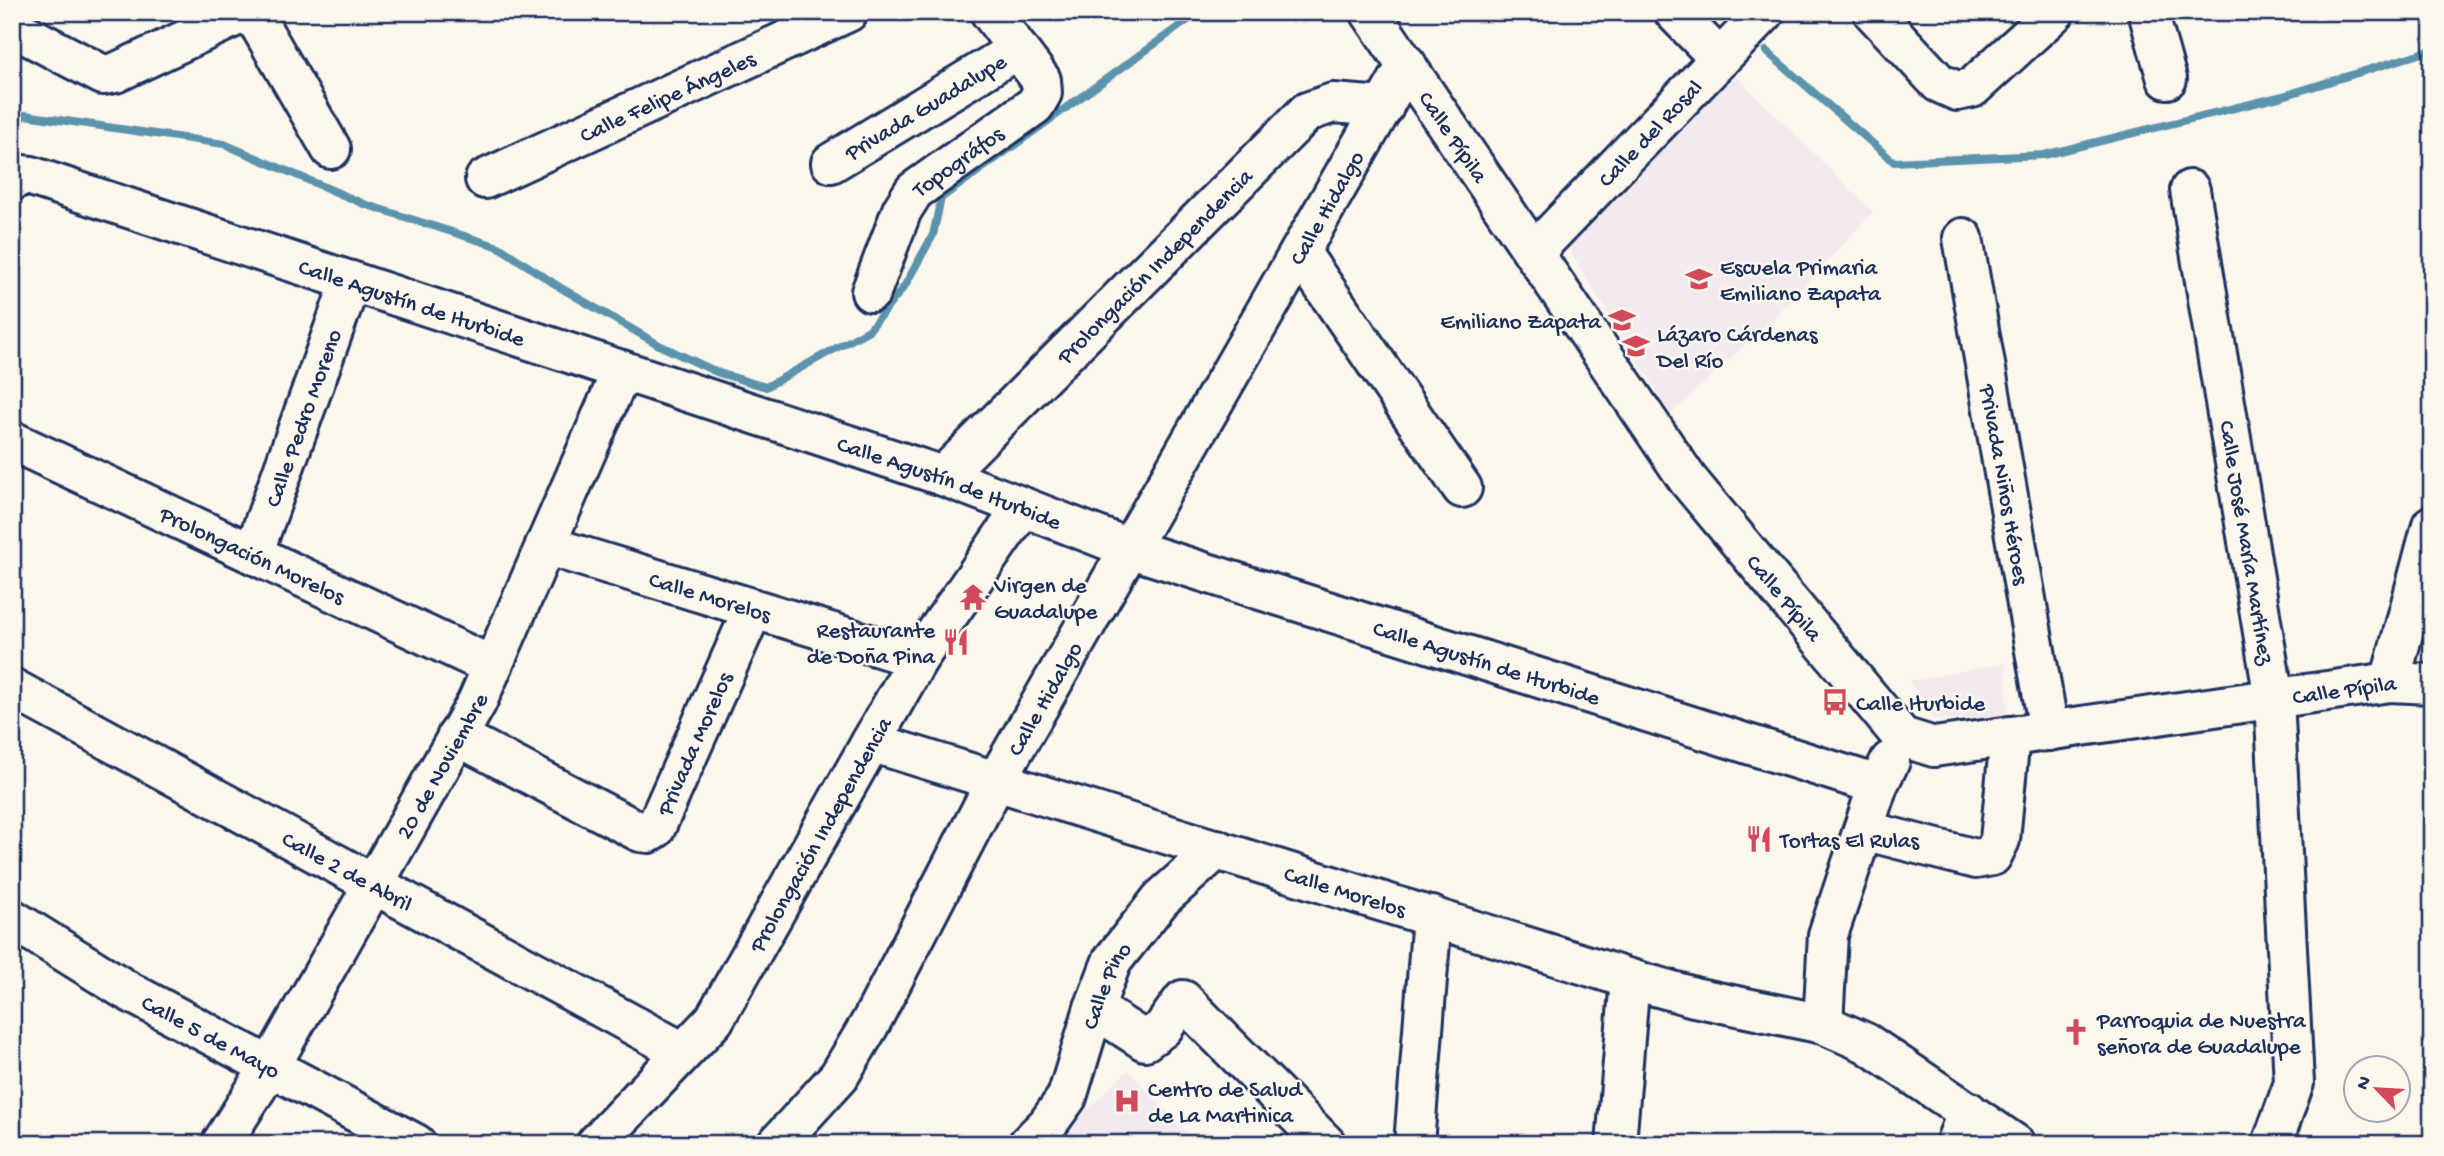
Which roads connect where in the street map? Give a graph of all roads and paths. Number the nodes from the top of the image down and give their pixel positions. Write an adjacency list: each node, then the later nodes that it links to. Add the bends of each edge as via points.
1 (245, 12): 11 (street, via 103,75)
2 (252, 12): 17 (street)
3 (848, 12): 20 (street, Calle Felipe Ángeles)
4 (990, 12): 12 (street)
5 (1370, 12): 14 (street, Calle Pípila)
6 (1674, 12): 13 (street)
7 (1765, 12): 13 (street, Calle del Rosal)
8 (1873, 12): 9 (street, via 1940,83 1957,92 1972,88)
9 (2055, 12)
10 (2148, 12): 15 (street)
11 (18, 39)
12 (1017, 49): 18 (street, Privada Guadalupe); 26 (street, Topográfos, via 1041,80 1042,93 1035,105 914,191 902,210)
13 (1720, 59): 24 (street, Calle del Rosal)
14 (1407, 65): 16 (street, Calle Hidalgo); 24 (street, Calle Pípila)
15 (2167, 79)
16 (1384, 107): 23 (street, Calle Hidalgo); 29 (street, Prolongación Independencia, via 1334,103 1307,112)
17 (331, 149)
18 (831, 163)
19 (17, 178): 25 (street, Calle Agustín de Iturbide, via 31,176)
20 (485, 179)
21 (2190, 190): 42 (street, Calle José María Martínez)
22 (1963, 238): 43 (street, Privada Niños Héroes)
23 (1300, 252): 30 (street); 34 (street, Calle Hidalgo)
24 (1534, 252): 46 (street, Calle Pípila, via 1688,480)
25 (351, 281): 27 (street, Calle Agustín de Iturbide); 35 (street, Calle Pedro Moreno)
26 (871, 292)
27 (622, 370): 29 (street, Calle Agustín de Iturbide); 33 (street, 20 de Noviembre)
28 (12, 441): 35 (street, Prolongación Morelos)
29 (943, 476): 31 (street, Calle Agustín de Iturbide)
30 (1462, 488)
31 (1023, 507): 34 (street, Calle Agustín de Iturbide); 37 (street, Prolongación Independencia)
32 (2432, 525): 39 (street)
33 (545, 545): 36 (street, Calle Morelos); 38 (street, 20 de Noviembre)
34 (1131, 549): 48 (street, Calle Hidalgo); 49 (street, Calle Agustín de Iturbide)
35 (253, 554): 38 (street, Prolongación Morelos)
36 (753, 609): 37 (street, Calle Morelos); 44 (street, Privada Morelos, via 655,829 649,833)
37 (918, 659): 47 (street, Prolongación Independencia)
38 (492, 666): 44 (street, 20 de Noviembre)
39 (2390, 682): 40 (street, Calle Pípila); 42 (street, Calle Pípila)
40 (2432, 684)
41 (12, 688): 52 (street, Calle 2 de Abril)
42 (2274, 699): 43 (street, Calle Pípila); 70 (street, Calle José María Martínez, via 2294,1083)
43 (2049, 731): 45 (street, Calle Pípila)
44 (457, 736): 52 (street, 20 de Noviembre)
45 (2010, 736): 46 (street, Calle Pípila, via 1934,747); 50 (street, via 2000,840 1992,856 1976,859)
46 (1902, 737): 49 (street)
47 (871, 742): 48 (street, Calle Morelos); 58 (street, Prolongación Independencia, via 714,1020)
48 (996, 781): 51 (street, Calle Morelos); 65 (street, Calle Hidalgo, via 839,1076)
49 (1878, 785): 50 (street)
50 (1863, 830): 57 (street, via 1828,935)
51 (1217, 849): 53 (street, Calle Morelos); 56 (street, Calle Pino, via 1161,899 1112,961)
52 (374, 883): 58 (street, Calle 2 de Abril); 59 (street, 20 de Noviembre)
53 (1432, 916): 55 (street, Calle Morelos); 67 (street)
54 (12, 919): 59 (street, Calle 5 de Mayo, via 126,990)
55 (1630, 979): 57 (street, Calle Morelos); 68 (street)
56 (1094, 1008): 61 (street, Calle Pino, via 1067,1097); 66 (street, via 1145,1041 1163,1028 1183,1000)
57 (1823, 1024): 60 (street, Calle Morelos, via 1866,1043)
58 (683, 1052): 64 (street, Prolongación Independencia)
59 (270, 1067): 62 (street, 20 de Noviembre); 63 (street, Calle 5 de Mayo)
60 (1962, 1128): 69 (street, Calle Morelos)
61 (1046, 1138)
62 (221, 1144)
63 (416, 1144)
64 (596, 1144)
65 (777, 1144)
66 (1325, 1144)
67 (1414, 1144)
68 (1616, 1144)
69 (2015, 1144)
70 (2272, 1144)

